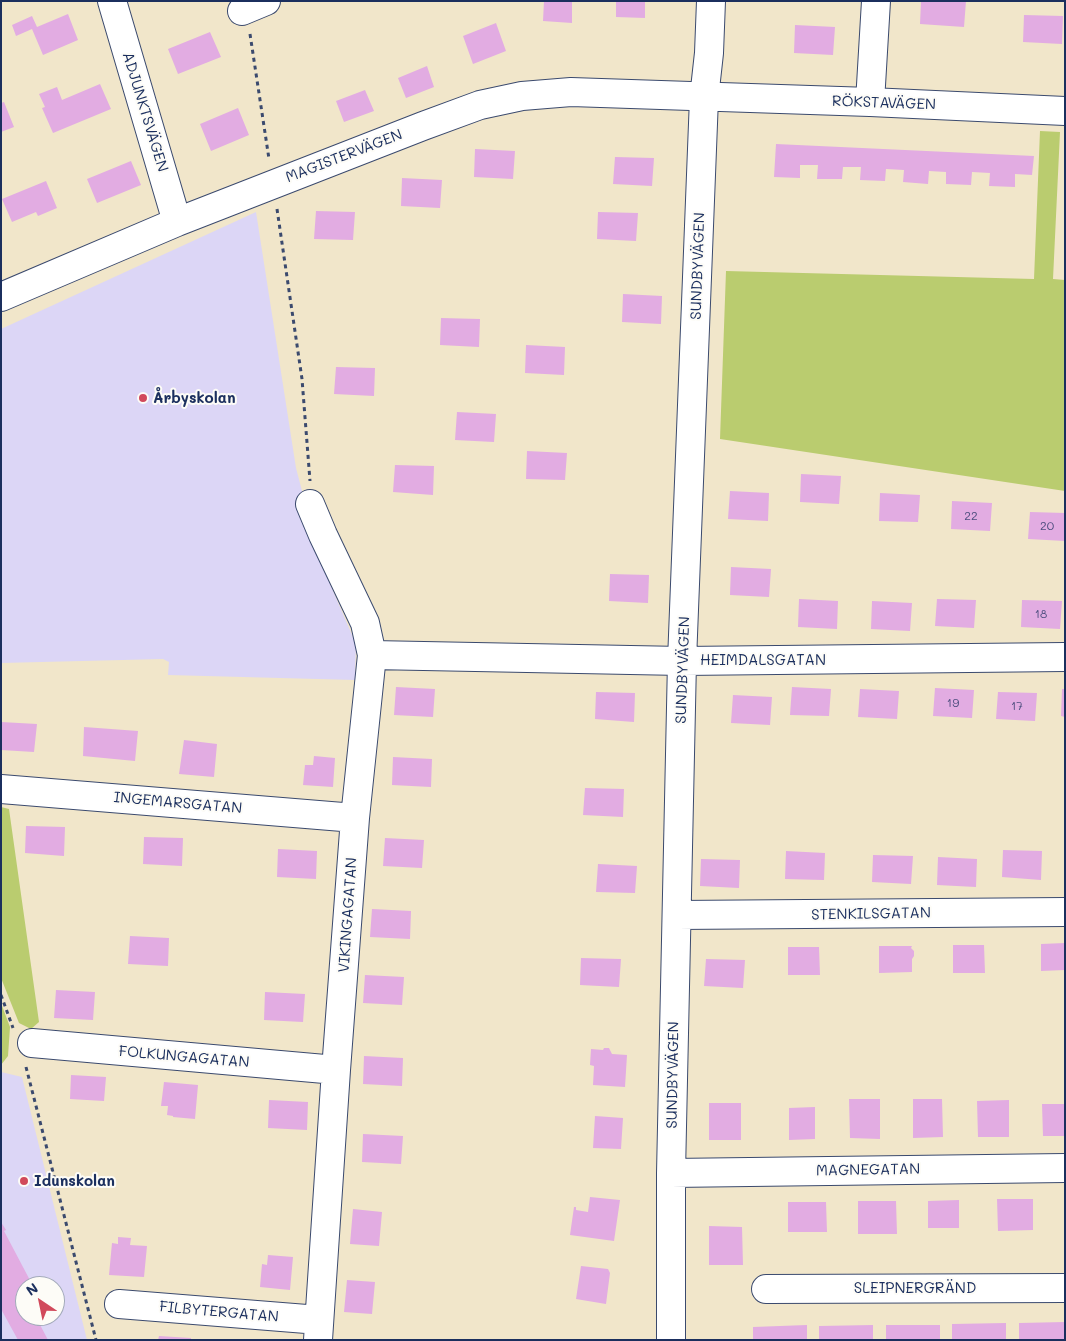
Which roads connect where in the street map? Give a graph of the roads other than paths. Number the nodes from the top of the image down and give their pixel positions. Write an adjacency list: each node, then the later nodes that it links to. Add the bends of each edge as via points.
1 (112, 1): 7 (street, ADJUNKTSVÄGEN)
2 (711, 1): 4 (street, SUNDBYVÄGEN)
3 (876, 1): 5 (street)
4 (704, 98): 5 (street, RÖKSTAVÄGEN); 7 (street, MAGISTERVÄGEN, via 571,92 522,96 480,105); 12 (street, SUNDBYVÄGEN)
5 (870, 102): 6 (street, RÖKSTAVÄGEN)
6 (1065, 111)
7 (177, 222): 8 (street, MAGISTERVÄGEN)
8 (1, 297)
9 (310, 504): 10 (street, VIKINGAGATAN, via 365,623)
10 (372, 655): 12 (street, HEIMDALSGATAN); 14 (street, VIKINGAGATAN)
11 (1065, 657): 12 (street, HEIMDALSGATAN)
12 (682, 661): 16 (street, SUNDBYVÄGEN)
13 (1, 789): 14 (street, INGEMARSGATAN)
14 (355, 818): 18 (street, VIKINGAGATAN)
15 (1065, 912): 16 (street, STENKILSGATAN)
16 (677, 916): 20 (street, SUNDBYVÄGEN)
17 (24, 1046): 18 (street, FOLKUNGAGATAN)
18 (336, 1070): 24 (street, VIKINGAGATAN)
19 (1065, 1168): 20 (street, MAGNEGATAN)
20 (671, 1173): 25 (street, SUNDBYVÄGEN)
21 (1065, 1288): 22 (street, SLEIPNERGRÄND)
22 (766, 1289)
23 (118, 1304): 24 (street, FILBYTERGATAN)
24 (318, 1330)
25 (671, 1340)

